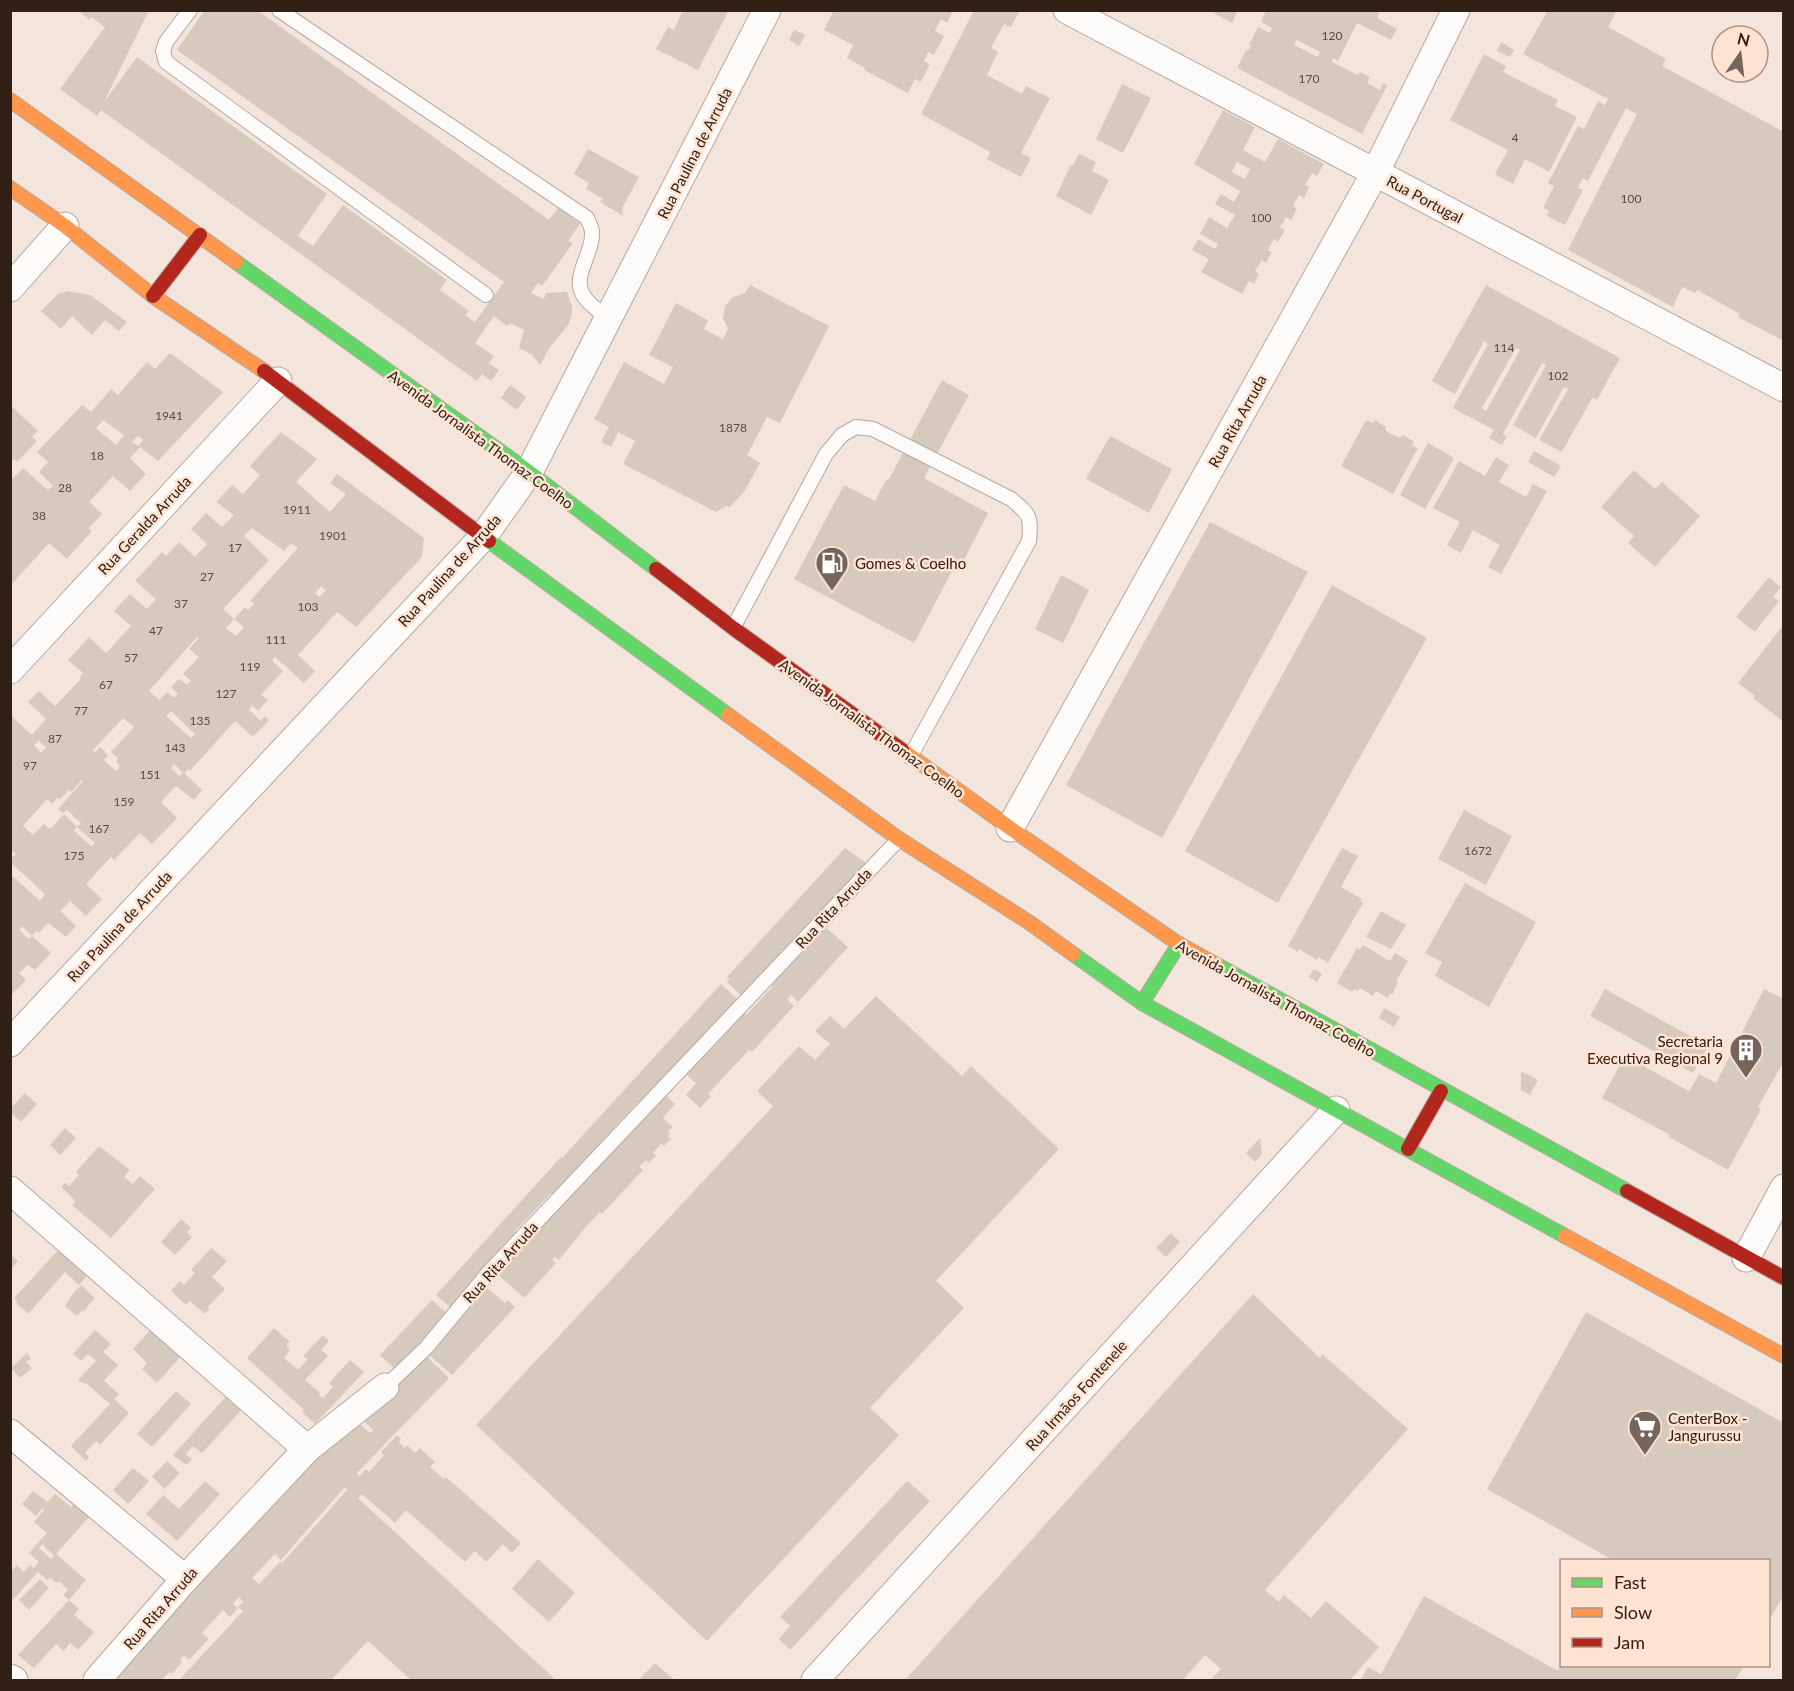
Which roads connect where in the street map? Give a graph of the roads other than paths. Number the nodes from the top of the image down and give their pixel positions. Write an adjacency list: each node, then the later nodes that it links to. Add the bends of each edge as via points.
1 (190, 10): 12 (lane, via 166,42 166,62)
2 (279, 10): 14 (lane, via 587,218 593,232 580,287 585,298)
3 (767, 10): 14 (street, Rua Paulina de Arruda)
4 (1067, 10): 7 (street, Rua Portugal)
5 (1456, 10): 7 (street, Rua Rita Arruda)
6 (10, 100): 10 (main road, Avenida Jornalista Thomaz Coelho)
7 (1375, 173): 16 (street, Rua Portugal); 22 (street, Rua Rita Arruda)
8 (10, 188): 9 (main road)
9 (65, 226): 11 (street); 13 (main road)
10 (200, 235): 13 (main road); 17 (main road, Avenida Jornalista Thomaz Coelho)
11 (10, 288)
12 (486, 295)
13 (153, 296): 15 (main road)
14 (609, 320): 17 (street, Rua Paulina de Arruda)
15 (278, 381): 18 (main road); 20 (street, Rua Geralda Arruda)
16 (1784, 388)
17 (530, 472): 18 (street, Rua Paulina de Arruda); 19 (main road, Avenida Jornalista Thomaz Coelho)
18 (483, 537): 23 (main road); 26 (street, Rua Paulina de Arruda)
19 (733, 628): 21 (main road, Avenida Jornalista Thomaz Coelho); 21 (lane, via 826,454 842,435 856,427 873,429 1011,499 1026,513 1031,525 1029,541)
20 (10, 670)
21 (910, 757): 22 (main road, Avenida Jornalista Thomaz Coelho)
22 (1010, 828): 24 (main road, Avenida Jornalista Thomaz Coelho)
23 (899, 839): 25 (main road, via 1030,923); 35 (lane, Rua Rita Arruda, via 489,1272 426,1348)
24 (1179, 944): 25 (main road); 27 (main road, Avenida Jornalista Thomaz Coelho)
25 (1142, 1003): 28 (main road)
26 (10, 1043)
27 (1442, 1091): 29 (main road); 32 (main road, Avenida Jornalista Thomaz Coelho)
28 (1336, 1110): 29 (main road); 42 (street, Rua Irmãos Fontenele)
29 (1408, 1149): 34 (main road)
30 (1784, 1188): 32 (street)
31 (10, 1190): 37 (street)
32 (1746, 1258): 33 (main road, Avenida Jornalista Thomaz Coelho)
33 (1784, 1278)
34 (1784, 1356)
35 (385, 1387): 37 (street, Rua Rita Arruda)
36 (10, 1433): 38 (street)
37 (307, 1449): 38 (street, Rua Rita Arruda)
38 (185, 1579): 41 (street, Rua Rita Arruda)
39 (10, 1677): 40 (street)
40 (14, 1680)
41 (97, 1680)
42 (815, 1680)

